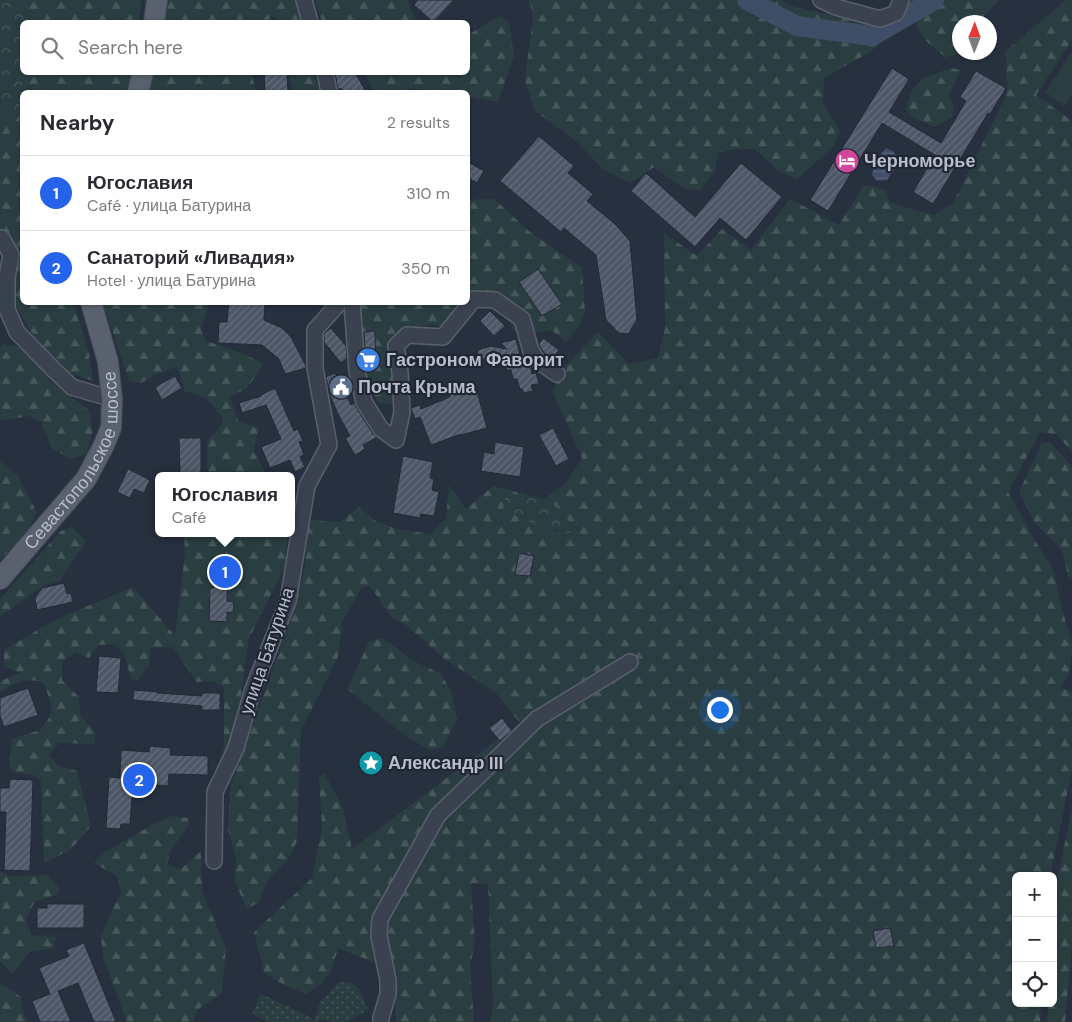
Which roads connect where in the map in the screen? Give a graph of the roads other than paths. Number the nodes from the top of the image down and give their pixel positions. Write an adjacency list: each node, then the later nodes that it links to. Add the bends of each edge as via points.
1 (148, 0): 6 (main road)
2 (157, 0): 7 (main road)
3 (304, 0): 8 (street)
4 (820, 0): 5 (street, via 880,19 896,12)
5 (901, 0)
6 (146, 20)
7 (154, 20)
8 (309, 20)
9 (136, 75): 12 (main road)
10 (142, 75): 13 (main road)
11 (325, 75): 14 (street)
12 (132, 90)
13 (138, 90)
14 (328, 90)
15 (0, 239): 23 (street, via 11,255 6,309 17,332 72,387)
16 (470, 304): 22 (street, via 474,299 495,300 522,319 531,352 538,362)
17 (86, 305): 23 (main road)
18 (91, 305): 23 (main road, Севастопольское шоссе, via 108,362)
19 (337, 305): 26 (street, улица Батурина, via 315,330 314,368 329,445 307,486 288,601 253,689 236,748 215,792)
20 (352, 305): 21 (street, via 357,370 364,402 381,428 396,440 402,412 396,346 406,335 443,337)
21 (469, 305)
22 (557, 374)
23 (109, 398): 24 (main road, Севастопольское шоссе, via 111,428 86,479)
24 (0, 579)
25 (630, 662): 27 (street, via 537,719 438,815 380,919 379,936 388,980)
26 (214, 861)
27 (381, 1022)

